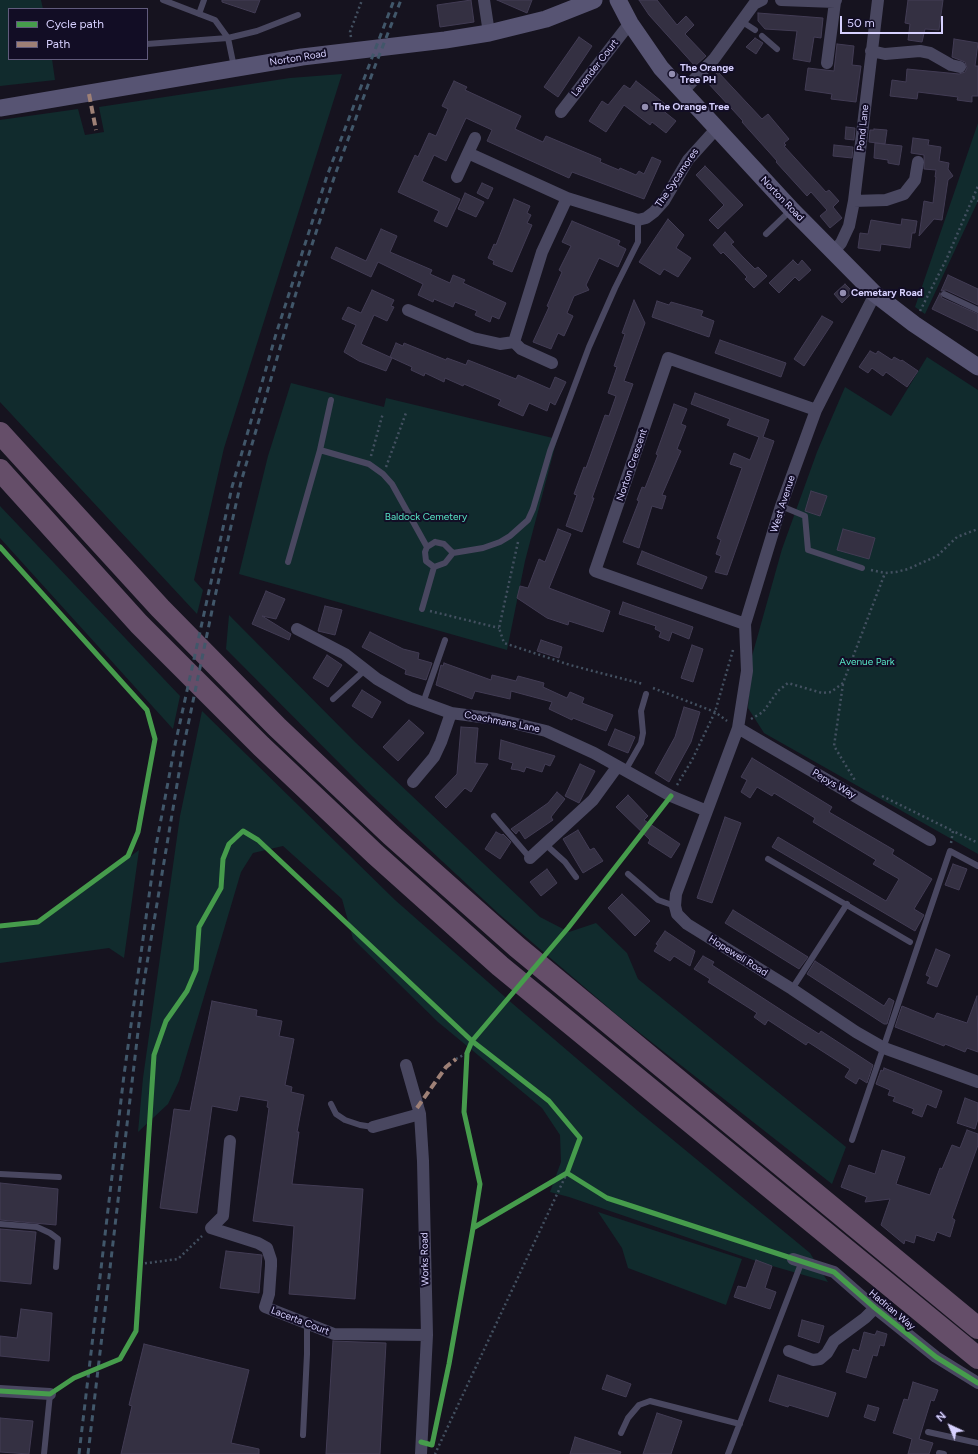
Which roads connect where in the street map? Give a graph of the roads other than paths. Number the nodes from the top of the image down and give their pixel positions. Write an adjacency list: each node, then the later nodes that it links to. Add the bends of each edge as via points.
1 (163, 0): 10 (lane)
2 (204, 0): 10 (lane)
3 (484, 0): 15 (street)
4 (594, 0): 15 (street, Norton Road, via 546,19)
5 (618, 0): 13 (street, Norton Road)
6 (781, 0): 9 (street)
7 (878, 0): 20 (street, Pond Lane)
8 (758, 1): 12 (street)
9 (835, 1): 21 (street)
10 (199, 14): 17 (lane, via 215,20)
11 (298, 15): 17 (lane, via 257,31)
12 (741, 21): 14 (lane); 24 (street, via 714,59)
13 (630, 23): 24 (street, Norton Road, via 653,57); 26 (street, Lavender Court)
14 (755, 30)
15 (489, 33): 23 (street, Norton Road)
16 (762, 36): 19 (lane)
17 (228, 38): 18 (lane); 23 (lane)
18 (148, 44)
19 (778, 49)
20 (871, 51): 22 (street, via 885,54 920,51); 33 (street, Pond Lane)
21 (827, 62)
22 (960, 67)
23 (234, 68): 25 (street, Norton Road)
24 (682, 92): 27 (street, Norton Road)
25 (0, 108)
26 (560, 112)
27 (716, 129): 34 (street, Norton Road); 35 (street, The Sycamores, via 688,160 654,212)
28 (475, 138): 29 (street)
29 (468, 153): 31 (street); 32 (street)
30 (918, 162): 33 (street, via 915,180 904,194 886,200)
31 (457, 176)
32 (567, 198): 35 (street); 42 (street, via 542,252)
33 (854, 201): 37 (street, Pond Lane, via 849,226 841,243)
34 (792, 210): 36 (lane); 37 (street, Norton Road)
35 (638, 220): 52 (lane, via 638,242 589,347 528,520 500,542)
36 (766, 234)
37 (833, 252): 38 (street, Norton Road)
38 (875, 294): 44 (street, Norton Road); 46 (street, West Avenue)
39 (944, 294): 41 (lane)
40 (408, 310): 42 (street, via 473,338 500,344)
41 (978, 310)
42 (514, 342): 43 (street, via 521,350)
43 (552, 363)
44 (978, 367)
45 (331, 400): 48 (lane)
46 (816, 410): 50 (street, West Avenue); 57 (street, Norton Crescent, via 668,358 595,571)
47 (0, 433): 96 (highway, via 160,608 277,727 391,835 523,952)
48 (320, 450): 51 (lane, via 369,464 383,474 392,484); 53 (lane)
49 (0, 470): 99 (highway, via 139,624 261,746 375,854 500,966)
50 (782, 506): 55 (lane, via 805,516 808,550); 57 (street, West Avenue)
51 (427, 547): 52 (lane, via 439,542); 54 (lane, via 426,561)
52 (453, 553): 54 (lane, via 445,563)
53 (288, 562)
54 (434, 567): 56 (lane)
55 (862, 568)
56 (422, 608)
57 (745, 624): 65 (street, West Avenue, via 747,671)
58 (297, 629): 60 (street, Coachmans Lane, via 344,654)
59 (446, 640): 63 (lane)
60 (365, 670): 62 (lane); 63 (street, Coachmans Lane)
61 (646, 694): 66 (lane, via 641,711 641,743)
62 (333, 699)
63 (423, 704): 64 (street, Coachmans Lane)
64 (451, 713): 66 (street, Coachmans Lane, via 496,719 546,731 569,740); 67 (street, Coachmans Lane, via 434,757)
65 (738, 728): 68 (street); 70 (street, Pepys Way)
66 (621, 769): 68 (street, Coachmans Lane, via 671,796); 71 (street, via 593,800)
67 (413, 782)
68 (707, 811): 78 (street, via 676,894)
69 (494, 816): 72 (lane)
70 (930, 840)
71 (545, 844): 72 (street); 76 (lane, via 565,862)
72 (530, 858)
73 (768, 859): 77 (lane)
74 (978, 866): 81 (lane, via 950,851)
75 (628, 874): 78 (lane, via 658,900)
76 (576, 877)
77 (847, 904): 79 (lane); 80 (lane)
78 (674, 906): 80 (street, Hopewell Road, via 677,914 687,924)
79 (910, 942)
80 (792, 989): 81 (street, Hopewell Road)
81 (884, 1048): 83 (street, Hopewell Road); 88 (lane)
82 (406, 1065): 85 (street, Works Road)
83 (978, 1082)
84 (332, 1104): 86 (lane, via 336,1114 345,1120)
85 (420, 1114): 86 (street); 97 (street, Works Road)
86 (373, 1127)
87 (230, 1140): 95 (street, Lacerta Court, via 223,1216 211,1228 266,1248 271,1266 269,1294 265,1307)
88 (852, 1140)
89 (0, 1174): 90 (lane)
90 (58, 1178)
91 (0, 1224): 93 (lane, via 37,1228 58,1239)
92 (797, 1260): 94 (street, Hadrian Way, via 834,1272); 103 (lane)
93 (56, 1267)
94 (874, 1308): 98 (street, Hadrian Way, via 856,1326 834,1341 820,1359 813,1360); 100 (street, Hadrian Way, via 936,1357)
95 (307, 1323): 97 (street, Lacerta Court, via 334,1334); 106 (lane)
96 (978, 1328)
97 (427, 1335): 109 (street, Works Road)
98 (789, 1351)
99 (978, 1358)
100 (978, 1383)
101 (0, 1391): 102 (street)
102 (50, 1394): 108 (lane)
103 (740, 1424): 105 (lane, via 650,1401 639,1405 628,1418); 110 (lane)
104 (928, 1432): 107 (lane)
105 (622, 1433)
106 (303, 1435)
107 (978, 1443)
108 (44, 1454)
109 (420, 1454)
110 (728, 1454)

